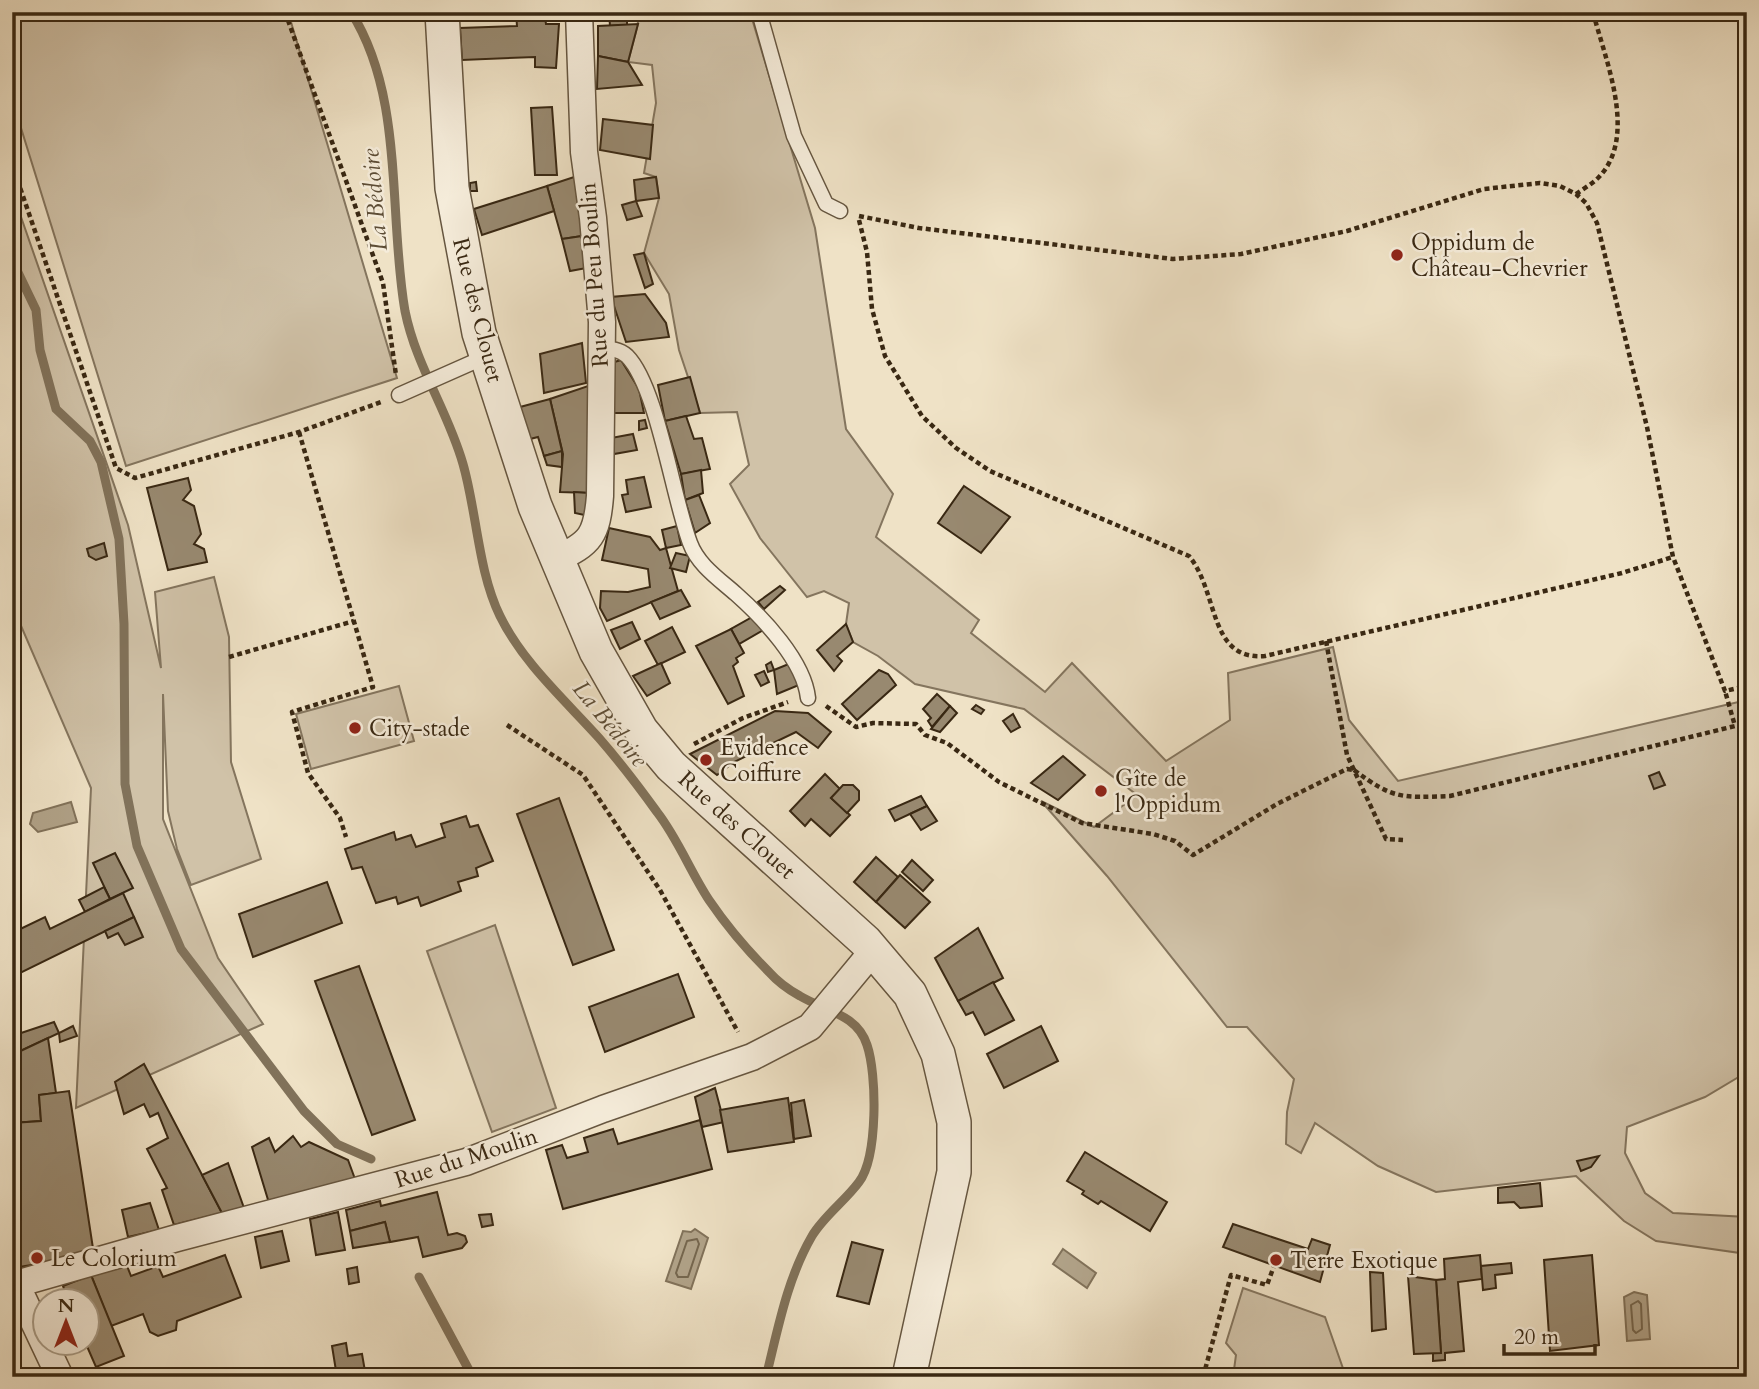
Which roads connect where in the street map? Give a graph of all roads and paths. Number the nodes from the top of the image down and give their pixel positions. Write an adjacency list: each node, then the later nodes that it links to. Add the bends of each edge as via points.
1 (285, 12): 12 (path, via 383,283)
2 (442, 12): 11 (street, Rue des Clouet, via 452,187 464,265)
3 (579, 12): 10 (street, Rue du Peu Boulin, via 584,152)
4 (759, 12): 8 (lane, via 794,136 826,204)
5 (1593, 12): 7 (path, via 1617,113 1617,136 1612,156 1598,178)
6 (12, 164): 13 (path, via 116,468 135,478)
7 (1576, 194): 9 (path, via 1540,183 1484,189 1347,231 1241,254 1173,259 919,228); 14 (path, via 1597,223)
8 (840, 211): 9 (path)
9 (857, 215): 17 (path, via 867,252 872,309 885,356 922,416 956,448 990,471 1189,556 1209,590 1223,639 1235,651 1247,657 1265,656)
10 (602, 349): 15 (street, Rue du Peu Boulin, via 598,516 589,540); 21 (lane, via 625,354 647,392 697,558 767,623 798,668)
11 (487, 356): 12 (lane); 15 (street, Rue des Clouet)
12 (399, 396): 13 (path)
13 (299, 432): 16 (path)
14 (1673, 557): 17 (path, via 1622,573); 20 (path)
15 (556, 559): 23 (street, Rue des Clouet, via 617,691)
16 (354, 621): 18 (path); 25 (path, via 373,687 292,712 308,773 340,818)
17 (1326, 641): 24 (path, via 1342,736)
18 (229, 657)
19 (1747, 687): 20 (path)
20 (1725, 691): 24 (path, via 1735,726 1450,796 1404,798 1382,791)
21 (808, 698): 23 (path, via 762,710 717,730); 24 (path, via 856,727 916,724 999,782 1082,823 1153,834 1175,841 1193,855 1277,804 1347,769)
22 (507, 725): 28 (path, via 583,775 660,890)
23 (671, 766): 27 (street, Rue des Clouet)
24 (1354, 770): 26 (path, via 1386,839)
25 (346, 837)
26 (1403, 840)
27 (873, 951): 28 (street, Rue du Moulin, via 810,1027); 32 (street, Rue des Clouet, via 910,994 938,1054 954,1122 954,1172)
28 (752, 1057): 30 (street, Rue du Moulin, via 466,1162 177,1238)
29 (1274, 1266): 33 (path, via 1267,1285 1231,1275)
30 (16, 1295): 31 (street)
31 (60, 1377)
32 (909, 1377)
33 (1203, 1377)

